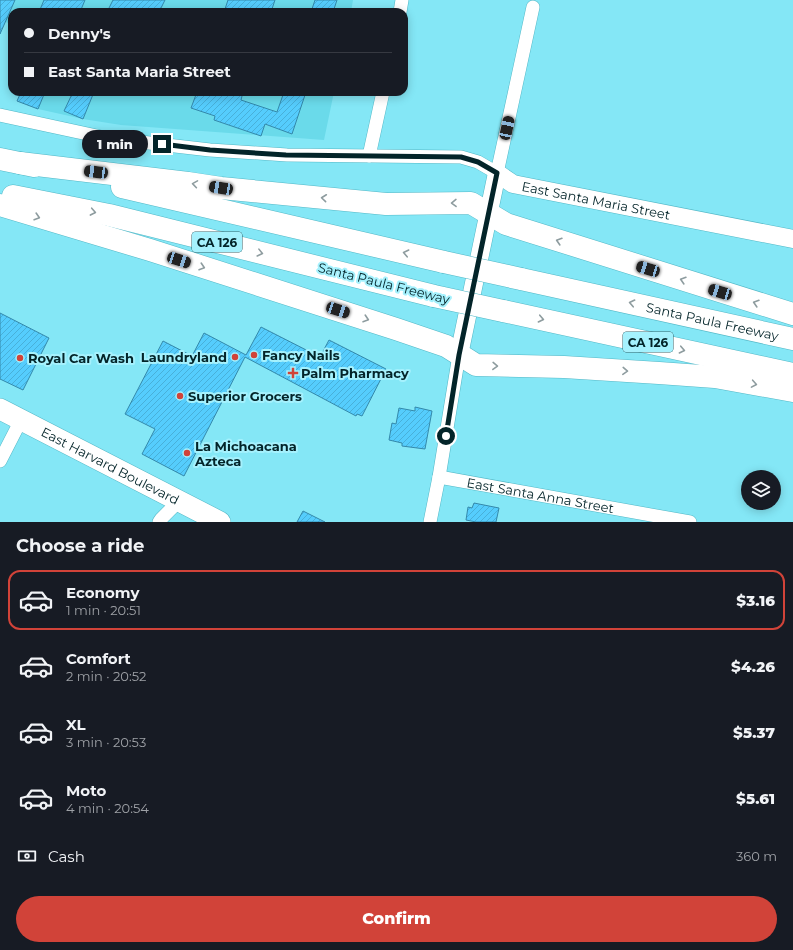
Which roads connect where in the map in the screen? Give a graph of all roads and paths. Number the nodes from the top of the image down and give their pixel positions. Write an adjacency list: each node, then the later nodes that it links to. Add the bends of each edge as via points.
1 (533, 7): 6 (street)
2 (382, 96): 4 (street)
3 (0, 115): 4 (street, East Santa Maria Street, via 106,138 210,150 286,155)
4 (369, 156): 6 (street, East Santa Maria Street, via 461,157 478,162)
5 (10, 161): 9 (highway, one-way to 5, via 471,203 386,204 221,188); 12 (highway, Santa Paula Freeway / CA 126, one-way to 5, bridge, via 444,262)
6 (497, 173): 9 (street); 10 (street, East Santa Maria Street, via 513,184)
7 (0, 193): 14 (highway, Santa Paula Freeway / CA 126, one-way to 14, bridge, via 109,215 434,296)
8 (0, 205): 13 (highway, one-way to 13, via 396,329 446,346)
9 (489, 215): 11 (highway, one-way to 9, via 506,224); 13 (street)
10 (793, 239)
11 (793, 314)
12 (793, 339)
13 (459, 355): 15 (highway, one-way to 15, via 476,365 659,372 715,377); 19 (street)
14 (793, 374)
15 (793, 391)
16 (0, 409): 17 (main road, East Harvard Boulevard)
17 (21, 420): 18 (street); 20 (main road, East Harvard Boulevard)
18 (0, 461)
19 (439, 476): 23 (street); 24 (street, East Santa Anna Street)
20 (179, 501): 21 (street); 22 (main road, East Harvard Boulevard)
21 (159, 522)
22 (220, 522)
23 (430, 522)
24 (690, 522)

